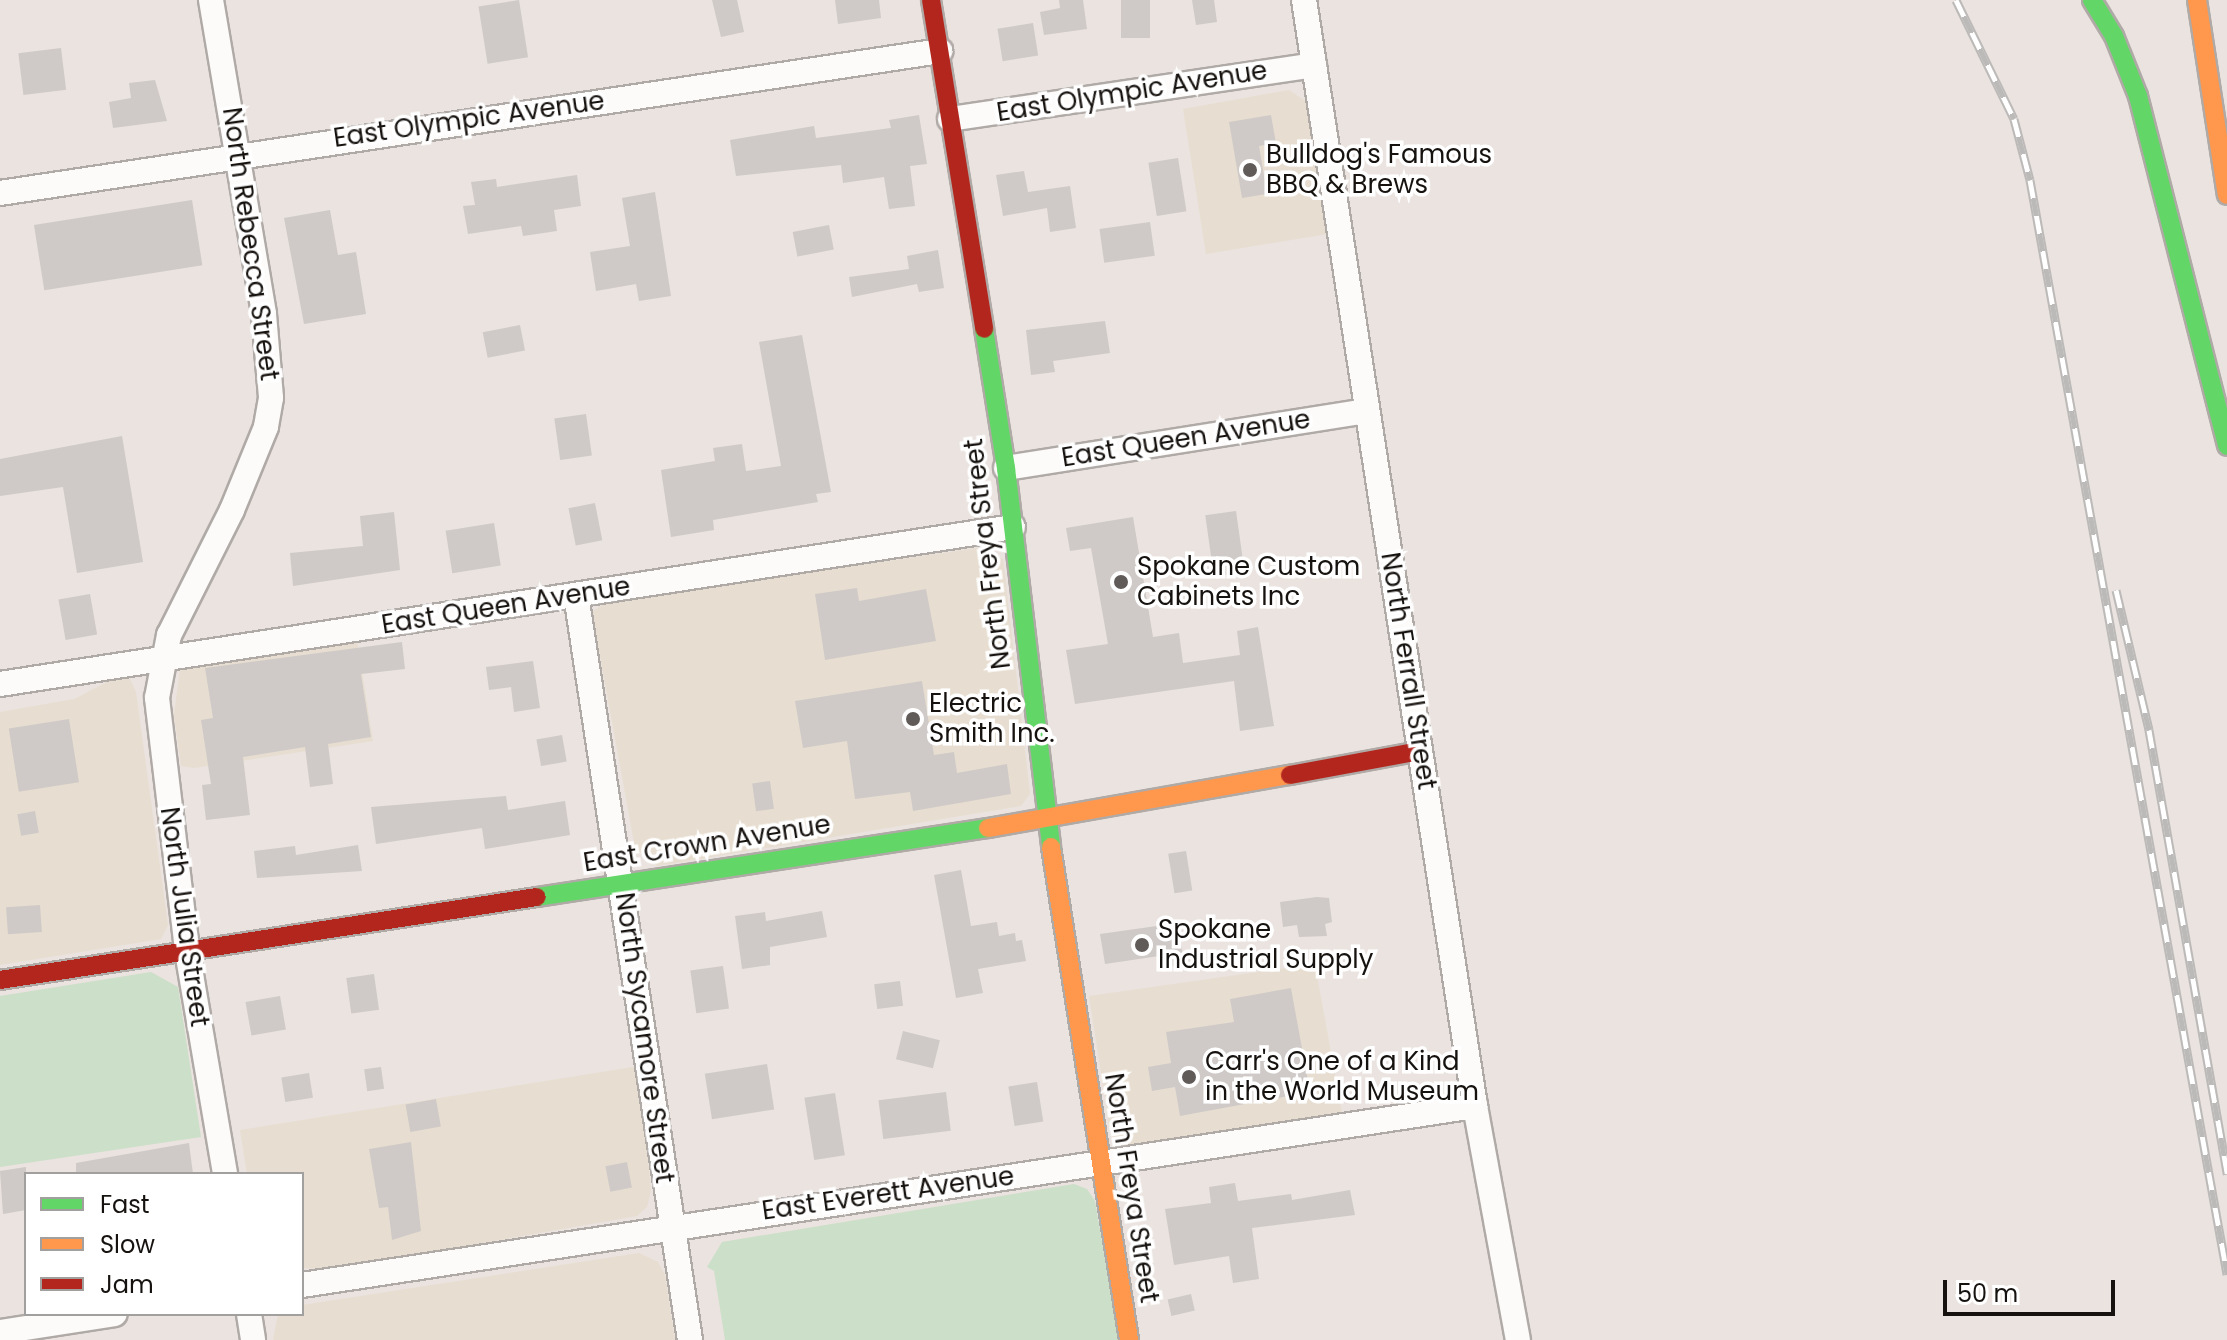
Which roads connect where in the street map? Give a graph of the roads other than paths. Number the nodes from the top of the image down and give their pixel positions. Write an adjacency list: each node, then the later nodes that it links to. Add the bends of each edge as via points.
1 (211, 0): 9 (street, North Rebecca Street)
2 (931, 0): 6 (main road, North Freya Street)
3 (1304, 0): 7 (street, North Ferrall Street)
4 (2092, 0): 13 (main road, via 2114,36 2138,96)
5 (2197, 0): 11 (main road)
6 (940, 51): 8 (main road, North Freya Street); 9 (street, East Olympic Avenue)
7 (1314, 65): 8 (street, East Olympic Avenue); 12 (street, North Ferrall Street)
8 (950, 119): 14 (main road, North Freya Street)
9 (239, 153): 10 (street, East Olympic Avenue); 17 (street, North Rebecca Street, via 271,398 266,427 232,510 180,611)
10 (0, 193)
11 (2227, 195)
12 (1367, 411): 14 (street, East Queen Avenue); 19 (street, North Ferrall Street)
13 (2227, 446)
14 (1006, 468): 15 (main road, North Freya Street)
15 (1013, 527): 16 (street, East Queen Avenue); 20 (main road, North Freya Street)
16 (576, 595): 17 (street, East Queen Avenue); 21 (street, North Sycamore Street)
17 (164, 658): 18 (street, East Queen Avenue); 22 (street, North Julia Street, via 157,735)
18 (0, 684)
19 (1420, 751): 20 (main road, East Crown Avenue); 24 (street, North Ferrall Street)
20 (1047, 819): 21 (main road, East Crown Avenue); 25 (main road, North Freya Street)
21 (622, 884): 22 (main road, East Crown Avenue); 27 (street, North Sycamore Street)
22 (187, 951): 23 (main road, East Crown Avenue); 26 (street, North Julia Street)
23 (0, 980)
24 (1475, 1106): 25 (street, East Everett Avenue); 35 (street, North Ferrall Street)
25 (1099, 1162): 27 (street, East Everett Avenue); 34 (main road, North Freya Street)
26 (225, 1172)
27 (672, 1226): 28 (street, East Everett Avenue); 33 (street, North Sycamore Street)
28 (304, 1285)
29 (102, 1316): 31 (street)
30 (249, 1316): 32 (street)
31 (0, 1332)
32 (253, 1340)
33 (690, 1340)
34 (1129, 1340)
35 (1518, 1340)

